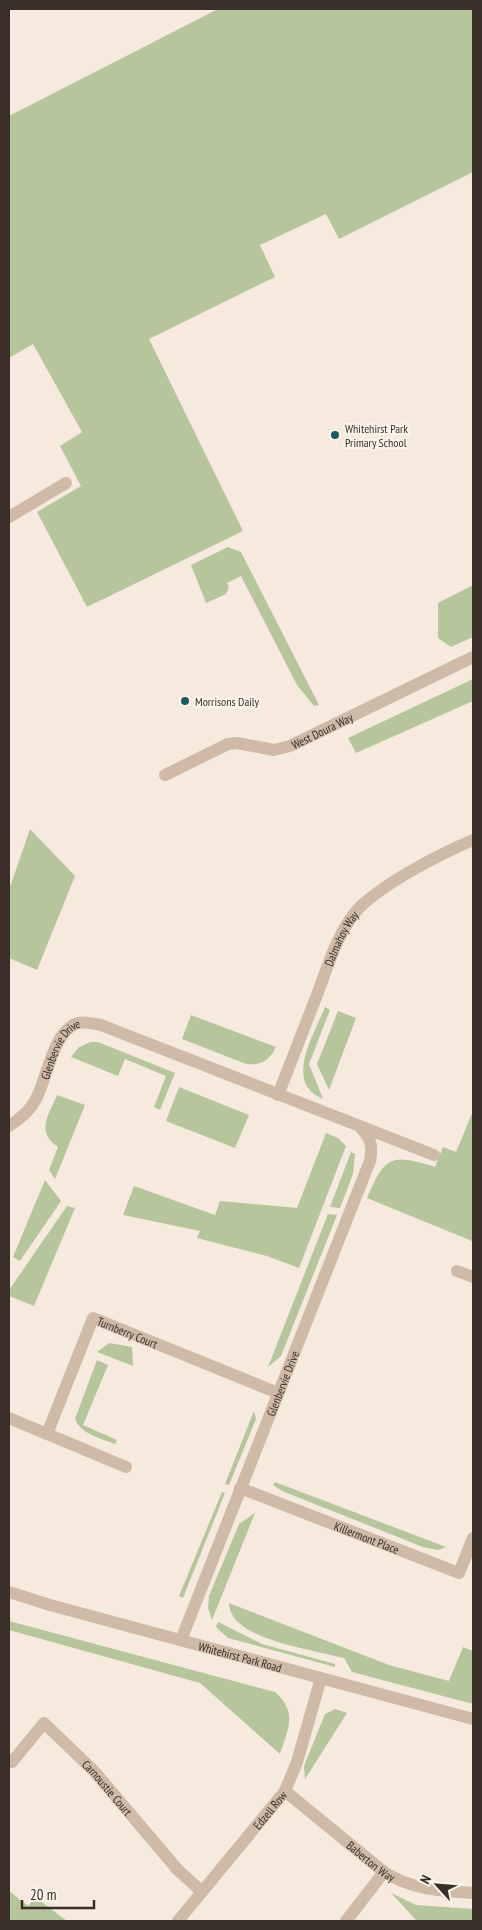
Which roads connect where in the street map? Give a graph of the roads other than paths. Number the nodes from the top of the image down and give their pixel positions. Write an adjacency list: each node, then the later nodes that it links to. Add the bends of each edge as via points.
1 (66, 483): 2 (street)
2 (9, 517)
3 (473, 657): 4 (street, West Doura Way, via 290,746 274,750 228,744)
4 (165, 775)
5 (473, 840): 6 (street, Dalmahoy Way, via 385,888 361,907 350,921 334,952)
6 (278, 1095): 7 (street, Glenbervie Drive, via 101,1025 79,1022 64,1033 57,1044 36,1099 22,1118); 8 (street, Glenbervie Drive)
7 (9, 1126)
8 (360, 1127): 9 (street, Glenbervie Drive); 12 (street, Glenbervie Drive, via 370,1137 370,1161)
9 (434, 1155)
10 (458, 1271): 11 (street)
11 (473, 1277)
12 (278, 1393): 14 (street, Turnberry Court, via 93,1318); 16 (street, Glenbervie Drive)
13 (9, 1418): 14 (street)
14 (46, 1434): 15 (street)
15 (126, 1467)
16 (240, 1488): 17 (street, Killermont Place, via 459,1573); 19 (street, Glenbervie Drive)
17 (473, 1538)
18 (9, 1592): 19 (street, Whitehirst Park Road)
19 (181, 1640): 20 (street, Whitehirst Park Road)
20 (320, 1678): 21 (street, Whitehirst Park Road); 23 (street, Edzell Row, via 297,1762)
21 (473, 1719)
22 (12, 1762): 25 (street, Carnoustie Court, via 44,1723 94,1771 178,1869)
23 (285, 1791): 24 (street, Baberton Way); 25 (street, Edzell Row)
24 (384, 1872): 26 (street, Baberton Way, via 413,1887); 28 (street)
25 (202, 1892): 27 (street, Edzell Row)
26 (473, 1893)
27 (178, 1921)
28 (346, 1921)

